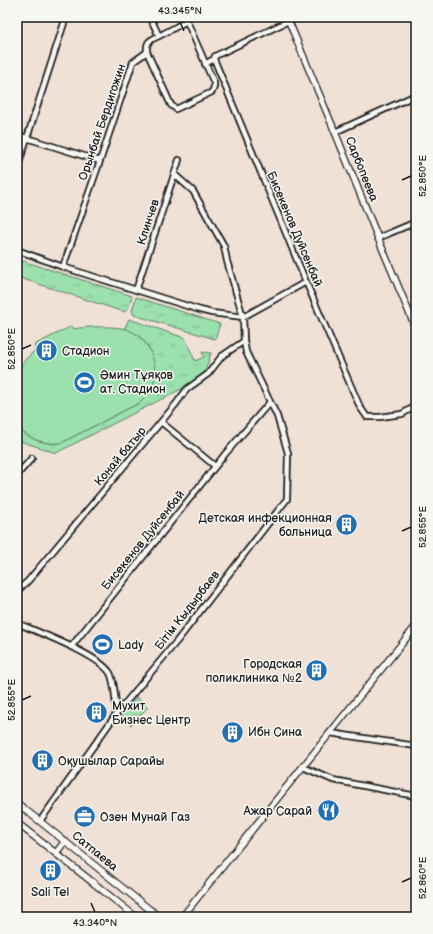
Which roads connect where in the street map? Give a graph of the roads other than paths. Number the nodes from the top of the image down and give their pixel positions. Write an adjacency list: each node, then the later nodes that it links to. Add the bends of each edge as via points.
1 (66, 17): 13 (street)
2 (150, 17): 6 (street)
3 (297, 17): 5 (street)
4 (186, 19): 6 (street); 9 (street)
5 (288, 19): 8 (street); 11 (street, Сарбопеева)
6 (159, 36): 7 (street, Орынбай Бердигожин, via 149,41 146,46)
7 (147, 52): 9 (street, via 171,105 176,109 212,92 214,83); 15 (street, Орынбай Бердигожин, via 133,62)
8 (214, 59): 9 (street); 22 (street, Бисекенов Дуйсенбай)
9 (206, 64)
10 (416, 95): 11 (street)
11 (335, 132): 19 (street, Сарбопеева)
12 (17, 136): 13 (street)
13 (27, 139): 15 (street); 16 (street)
14 (179, 160): 17 (street, Клинчев)
15 (100, 161): 21 (street, Орынбай Бердигожин)
16 (17, 169)
17 (174, 174): 23 (street, Клинчев); 24 (street, Бiтiм Кыдырбаев, via 193,190 224,246)
18 (416, 222): 19 (street)
19 (378, 238): 25 (street, Сарбопеева)
20 (17, 250): 21 (street)
21 (63, 268): 23 (street)
22 (306, 282): 24 (street); 28 (street, Бисекенов Дуйсенбай, via 366,417 402,414)
23 (136, 290): 24 (street, via 200,310)
24 (243, 317): 26 (street, Бiтiм Кыдырбаев)
25 (416, 329)
26 (244, 341): 27 (street, Бiтiм Кыдырбаев, via 246,352); 29 (street, Конай батыр, via 222,356 208,374 186,389)
27 (270, 402): 31 (street, Бисекенов Дуйсенбай); 37 (street, Бiтiм Кыдырбаев, via 288,453 287,499 177,641)
28 (416, 406)
29 (161, 422): 31 (street); 33 (street, Конай батыр)
30 (32, 458): 32 (street)
31 (215, 466): 36 (street, Бисекенов Дуйсенбай)
32 (17, 474)
33 (17, 591)
34 (17, 623): 36 (street)
35 (416, 626): 38 (street)
36 (71, 647): 37 (street, via 100,663 110,673)
37 (116, 713): 43 (street, Бiтiм Кыдырбаев)
38 (330, 733): 39 (street); 40 (street)
39 (416, 746)
40 (303, 767): 41 (street, via 333,780); 51 (street)
41 (416, 796)
42 (17, 803): 43 (street, Сатпаева)
43 (40, 821): 45 (street, Сатпаева)
44 (17, 823): 46 (street)
45 (65, 841): 46 (street); 47 (street, Сатпаева)
46 (56, 853): 48 (street)
47 (152, 911): 49 (street); 50 (street, Сатпаева)
48 (136, 917)
49 (147, 917)
50 (159, 917)
51 (182, 917)

